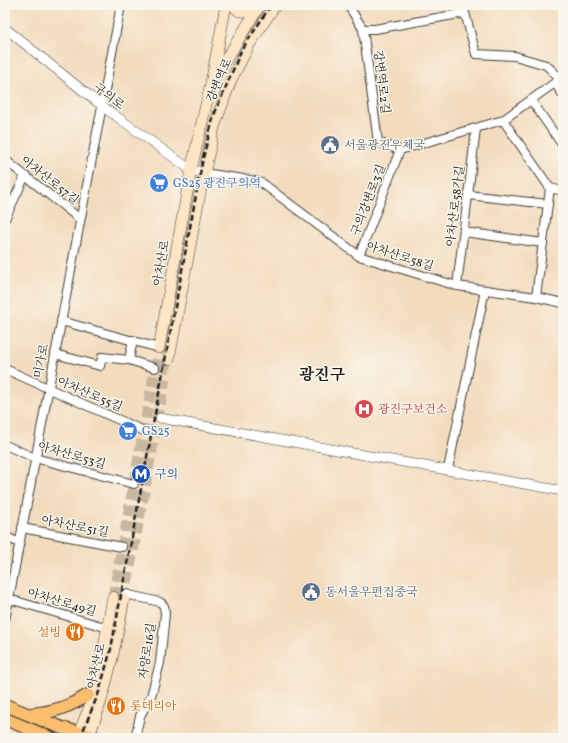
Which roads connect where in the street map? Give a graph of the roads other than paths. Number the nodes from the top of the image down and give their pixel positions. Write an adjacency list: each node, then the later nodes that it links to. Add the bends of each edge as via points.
1 (121, 5): 13 (street, 미가로)
2 (226, 5): 10 (main road, 아차산로)
3 (233, 5): 6 (main road, via 239,10)
4 (275, 5): 15 (main road, 강변역로, via 249,45)
5 (348, 5): 8 (street, 강변역로2길)
6 (258, 9): 10 (main road, 강변역로)
7 (5, 28): 13 (street, 구의로)
8 (363, 29): 9 (street, via 465,12 476,54 515,56 540,63 546,65); 18 (street, 강변역로2길, via 378,142)
9 (560, 80): 11 (street); 12 (street)
10 (211, 83): 15 (main road, 아차산로); 20 (main road, 아차산로)
11 (563, 95)
12 (531, 100): 14 (street); 17 (street)
13 (102, 106): 20 (street, 구의로); 28 (street, 미가로)
14 (503, 120): 16 (street); 23 (street)
15 (214, 127): 21 (main road, 강변역로)
16 (476, 129): 18 (street); 25 (street, 아차산로58가길)
17 (563, 146)
18 (400, 150): 31 (street, 구의강변로3길)
19 (5, 160): 22 (street, 아차산로57길)
20 (191, 170): 21 (street, 구의로); 37 (main road, 아차산로)
21 (204, 173): 31 (street, 아차산로58길, via 262,183); 37 (main road, 아차산로)
22 (25, 176): 27 (street); 28 (street, 아차산로57길)
23 (550, 188): 24 (street); 26 (street)
24 (563, 191)
25 (468, 195): 26 (street); 29 (street, 아차산로58가길)
26 (548, 204): 30 (street)
27 (5, 219)
28 (80, 219): 36 (street, 미가로)
29 (464, 232): 30 (street); 32 (street, 아차산로58가길)
30 (542, 243): 34 (street)
31 (359, 256): 32 (street, 아차산로58길)
32 (457, 286): 33 (street, 아차산로58길)
33 (485, 290): 34 (street, 아차산로58길); 50 (street)
34 (536, 297): 35 (street, 아차산로58길)
35 (563, 303)
36 (61, 321): 38 (street, 아차산로); 40 (street, 미가로)
37 (167, 336): 39 (main road, 아차산로); 41 (main road, 아차산로)
38 (133, 340): 39 (street, 아차산로); 42 (street)
39 (159, 348)
40 (55, 354): 42 (street, via 100,366 102,357); 45 (street, 미가로)
41 (168, 358)
42 (129, 360): 43 (street)
43 (155, 368)
44 (5, 369): 45 (street, 아차산로55길)
45 (48, 389): 47 (street, 아차산로55길); 49 (street, 미가로)
46 (160, 418): 50 (street)
47 (144, 431)
48 (5, 445): 49 (street, 아차산로53길)
49 (35, 458): 51 (street, 아차산로53길); 53 (street, 미가로)
50 (448, 469): 52 (street)
51 (134, 484)
52 (563, 491)
53 (22, 528): 55 (street, 미가로); 56 (street, 아차산로51길)
54 (5, 536): 55 (street)
55 (20, 543): 58 (street, 미가로)
56 (122, 547)
57 (120, 596): 60 (main road, 아차산로); 61 (main road, 아차산로, via 112,659); 69 (street, 자양로16길, via 160,602 164,606 165,614 160,663 151,696 140,716)
58 (7, 604): 59 (street, 미가로); 60 (street, 아차산로49길)
59 (5, 620)
60 (108, 628): 61 (main road, 아차산로)
61 (94, 700): 63 (main road, via 49,713); 66 (main road, 아차산로); 66 (main road, 아차산로)
62 (5, 705): 63 (main road)
63 (26, 713): 65 (main road); 66 (main road)
64 (5, 719): 65 (main road)
65 (17, 725): 67 (main road); 68 (main road)
66 (82, 736)
67 (26, 738)
68 (51, 738)
69 (135, 738)

